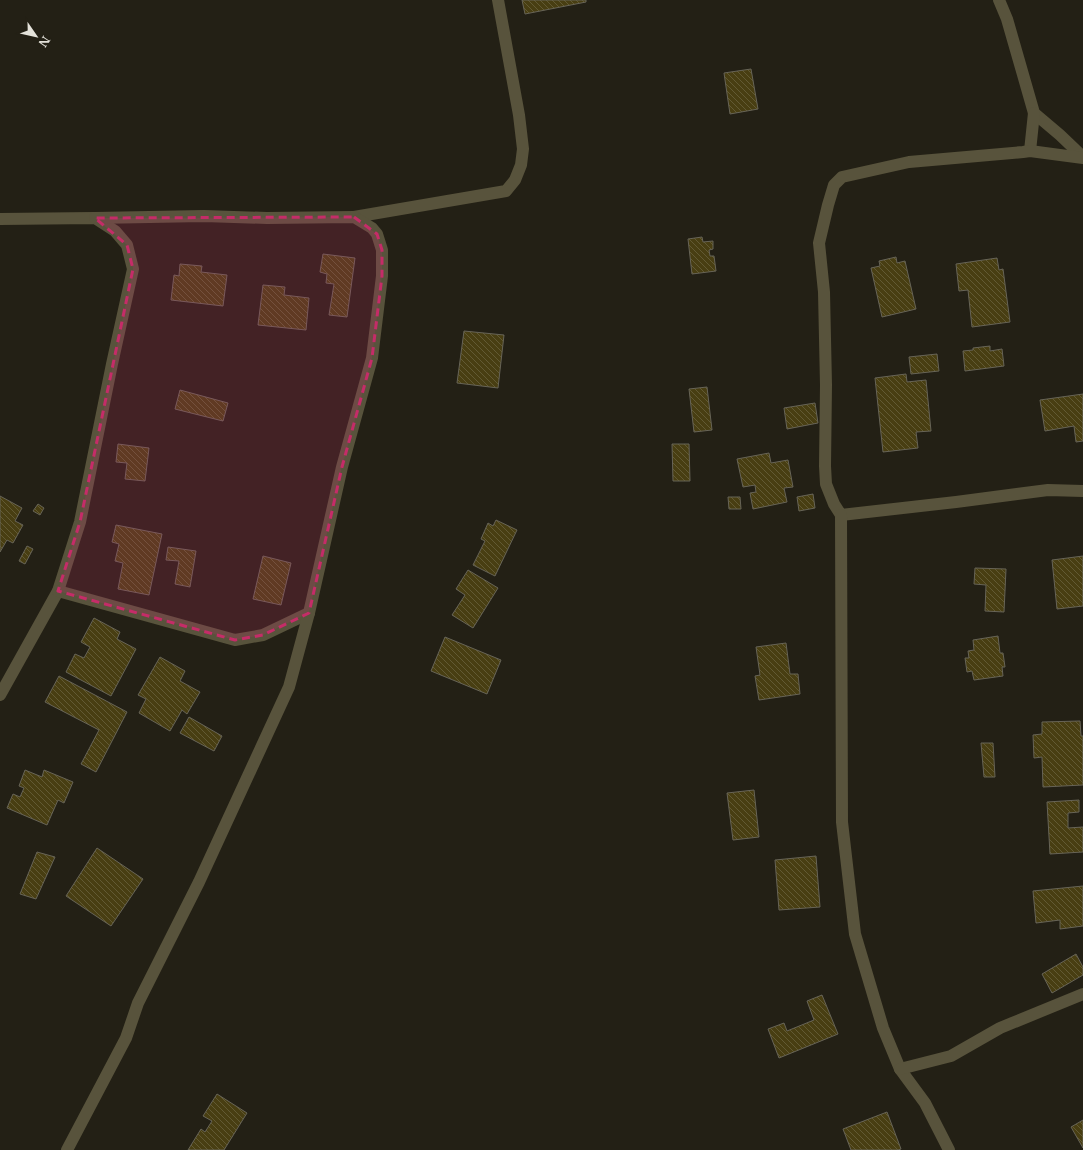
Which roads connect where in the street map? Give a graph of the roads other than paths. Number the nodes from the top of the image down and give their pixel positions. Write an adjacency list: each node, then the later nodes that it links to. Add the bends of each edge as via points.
1 (498, 0): 6 (street, via 523,149 521,165 515,180 506,191)
2 (999, 0): 3 (street)
3 (1034, 113): 4 (street); 5 (street)
4 (1030, 151): 5 (street); 10 (street, via 909,162 842,177 834,185 819,243 824,292 826,484)
5 (1083, 158)
6 (354, 217): 7 (street); 12 (street, via 377,234 382,250 381,284 372,358 342,467)
7 (95, 218): 8 (street); 11 (street, via 115,231 128,244 133,269 80,522)
8 (0, 219)
9 (1083, 491): 10 (street, via 1048,490)
10 (841, 515): 15 (street, via 842,822 846,866 855,934 883,1028)
11 (58, 591): 12 (street, via 235,640 263,634); 13 (street)
12 (309, 613): 16 (street, via 289,687 138,1003 126,1038)
13 (0, 695)
14 (1083, 994): 15 (street, via 1000,1028 951,1056)
15 (900, 1070): 17 (street, via 925,1103)
16 (68, 1150)
17 (949, 1150)

